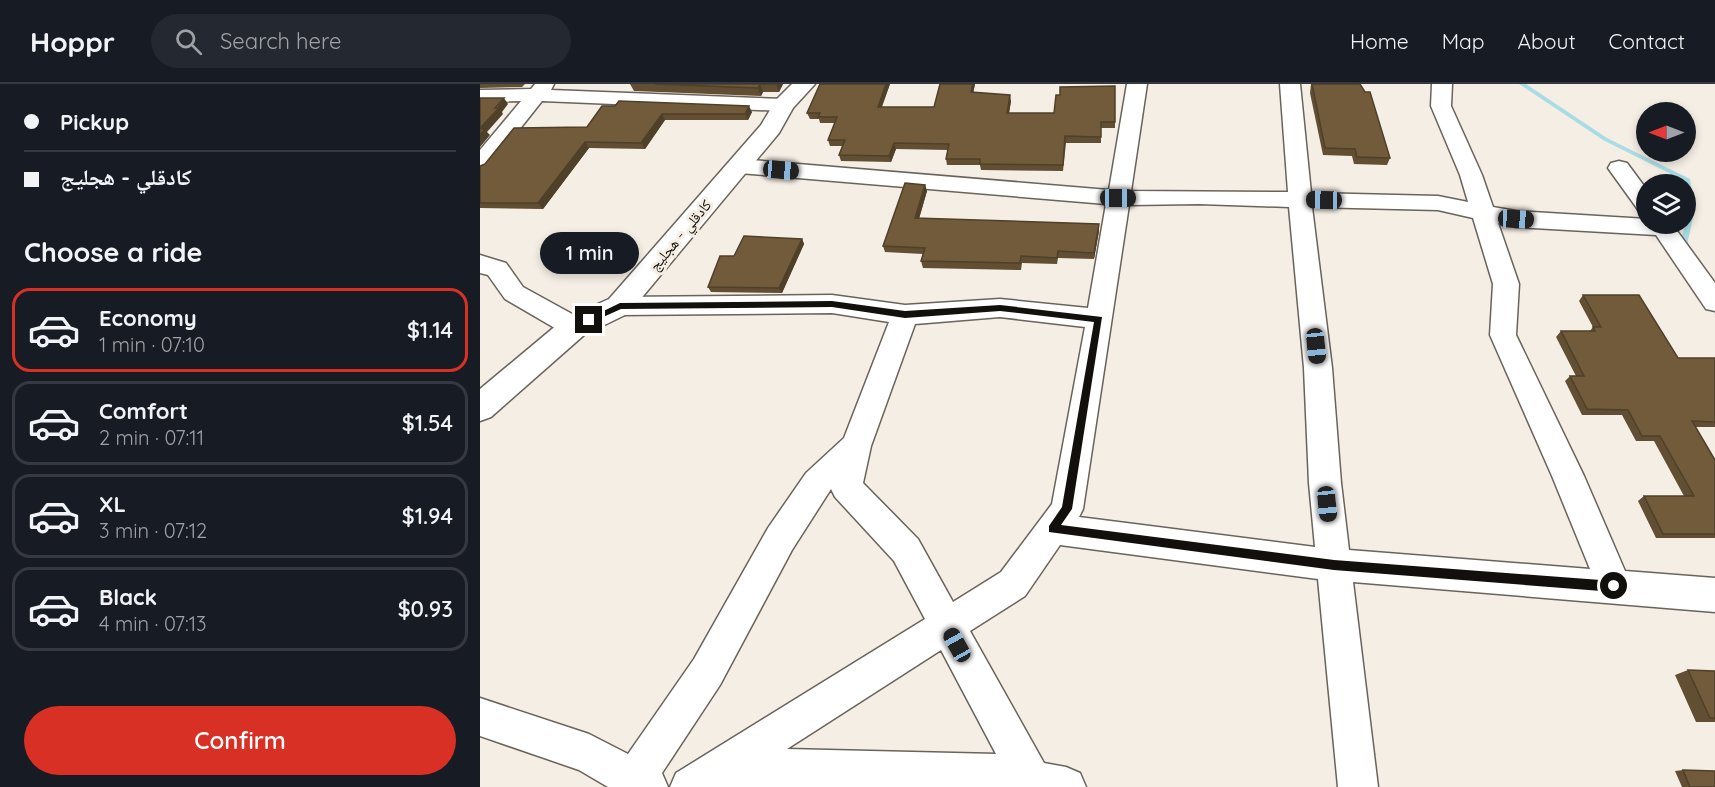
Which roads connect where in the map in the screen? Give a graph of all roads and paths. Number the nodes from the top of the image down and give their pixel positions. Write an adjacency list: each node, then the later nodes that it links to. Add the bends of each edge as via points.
1 (804, 84): 7 (street, كادقلي - هجليج)
2 (1137, 84): 12 (street)
3 (1290, 84): 13 (street)
4 (1442, 84): 14 (street, via 1441,106 1471,175)
5 (541, 89): 6 (street); 7 (street); 8 (street)
6 (480, 96)
7 (784, 105): 9 (street, كادقلي - هجليج, via 771,128)
8 (480, 164)
9 (739, 166): 12 (street); 20 (street, كادقلي - هجليج)
10 (1619, 168): 11 (street)
11 (1636, 191)
12 (1118, 198): 13 (street); 22 (street)
13 (1301, 200): 14 (street, via 1438,204); 27 (street)
14 (1482, 212): 15 (street, via 1516,219); 28 (street, via 1506,284 1503,335)
15 (1636, 225)
16 (1669, 234): 18 (street)
17 (480, 264): 23 (street, via 497,269 514,293)
18 (1704, 267): 19 (street)
19 (1715, 302)
20 (620, 306): 21 (street, via 832,304); 23 (street, كادقلي - هجليج)
21 (905, 315): 22 (street, via 1000,308); 25 (street)
22 (1099, 319): 26 (street, via 1067,509)
23 (574, 327): 24 (street, كادقلي - هجليج)
24 (480, 408)
25 (856, 446): 30 (street, via 846,488 906,550); 33 (street, via 817,483 780,539)
26 (1052, 529): 27 (street); 30 (street, via 1013,584)
27 (1334, 565): 28 (street); 36 (street)
28 (1614, 586): 29 (street)
29 (1715, 595)
30 (947, 626): 32 (street); 34 (street)
31 (480, 717): 33 (street, via 589,754)
32 (723, 766): 34 (street, via 987,772); 35 (street)
33 (641, 783)
34 (1043, 785)
35 (690, 787)
36 (1358, 787)

